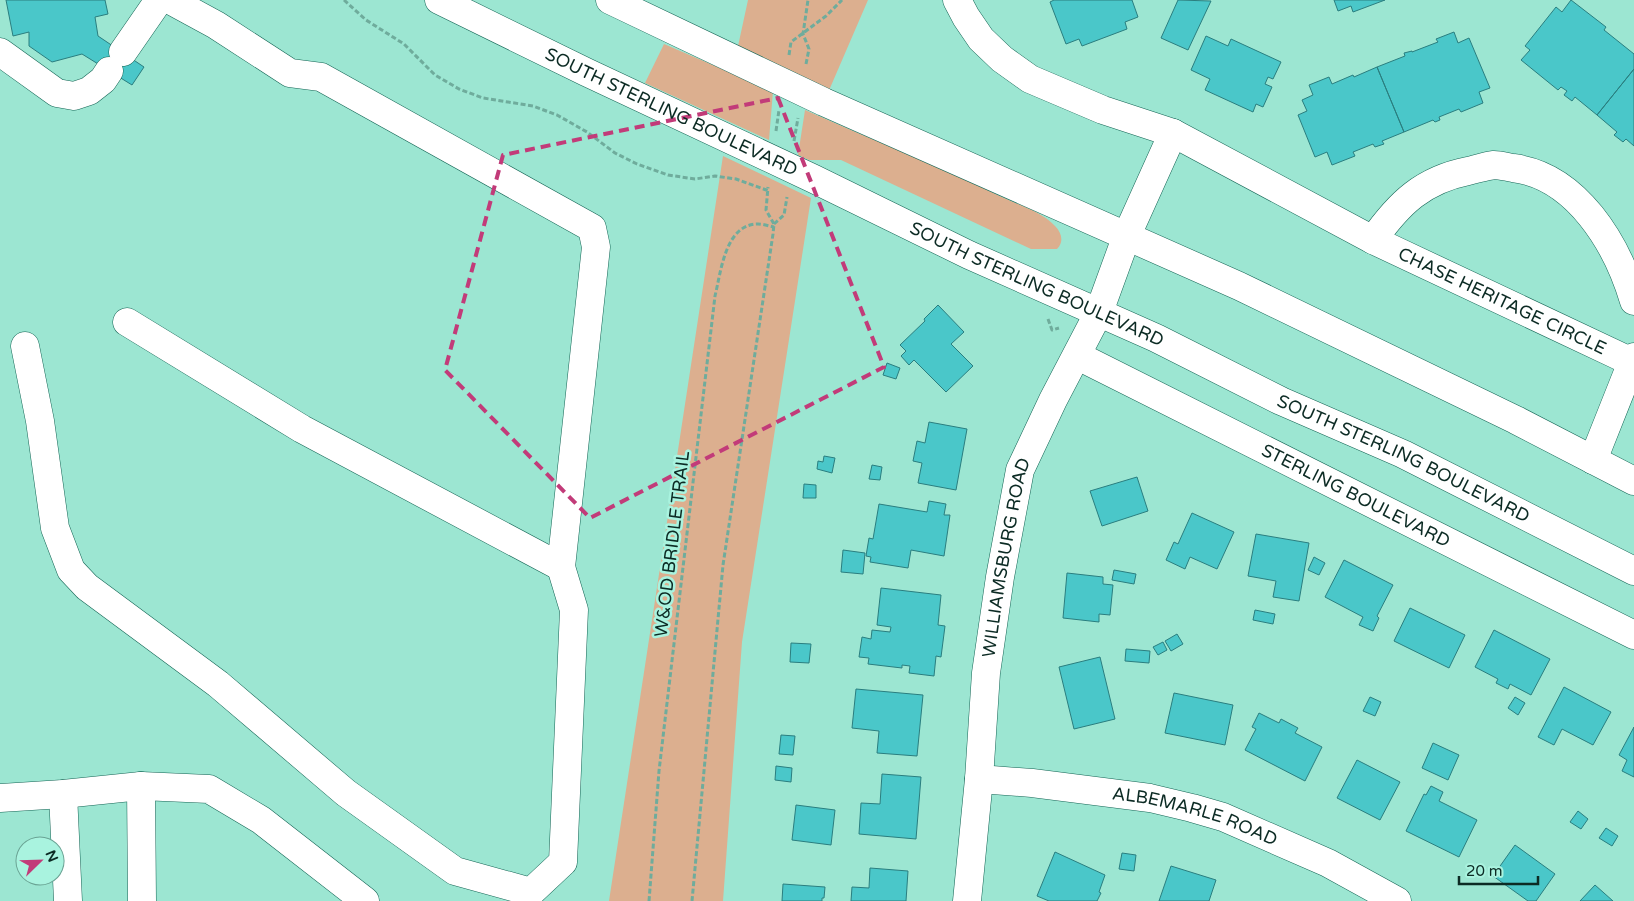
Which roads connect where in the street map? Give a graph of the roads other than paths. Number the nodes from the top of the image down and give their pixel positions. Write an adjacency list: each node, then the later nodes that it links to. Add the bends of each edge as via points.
1 (159, 0): 6 (street, via 103,80 89,91 74,96 57,93)
2 (170, 0): 18 (street, via 216,25 290,73 321,77 592,228 596,247)
3 (439, 0): 11 (street, SOUTH STERLING BOULEVARD, via 586,72 782,178)
4 (610, 0): 8 (street, via 794,78)
5 (957, 0): 7 (street, CHASE HERITAGE CIRCLE, via 981,39 1030,79 1103,110)
6 (0, 52)
7 (1173, 133): 8 (street); 9 (street, CHASE HERITAGE CIRCLE)
8 (1127, 235): 11 (street, WILLIAMSBURG ROAD); 16 (street, via 1266,299)
9 (1373, 240): 10 (street, via 1404,201 1424,187 1458,173 1495,165 1525,169 1567,191 1590,215 1620,263); 15 (street, CHASE HERITAGE CIRCLE)
10 (1634, 301)
11 (1099, 312): 14 (street, WILLIAMSBURG ROAD); 19 (street, SOUTH STERLING BOULEVARD, via 1281,401 1403,454)
12 (127, 322): 18 (street, via 302,429)
13 (25, 346): 18 (street, via 40,421 55,528 70,570 87,587 218,684 346,793 455,871 531,892 563,862 574,610)
14 (1078, 356): 20 (street, STERLING BOULEVARD); 21 (street, WILLIAMSBURG ROAD, via 1020,470 986,672)
15 (1633, 360): 16 (street, CHASE HERITAGE CIRCLE)
16 (1594, 460): 17 (street)
17 (1634, 481)
18 (561, 567)
19 (1634, 571)
20 (1634, 635)
21 (979, 779): 28 (street, WILLIAMSBURG ROAD); 29 (street, ALBEMARLE ROAD, via 1150,798 1223,817 1328,863)
22 (141, 786): 23 (street); 26 (street); 27 (street, via 208,790 260,820)
23 (63, 794): 24 (street); 25 (street)
24 (0, 798)
25 (68, 901)
26 (142, 901)
27 (366, 901)
28 (967, 901)
29 (1397, 901)

